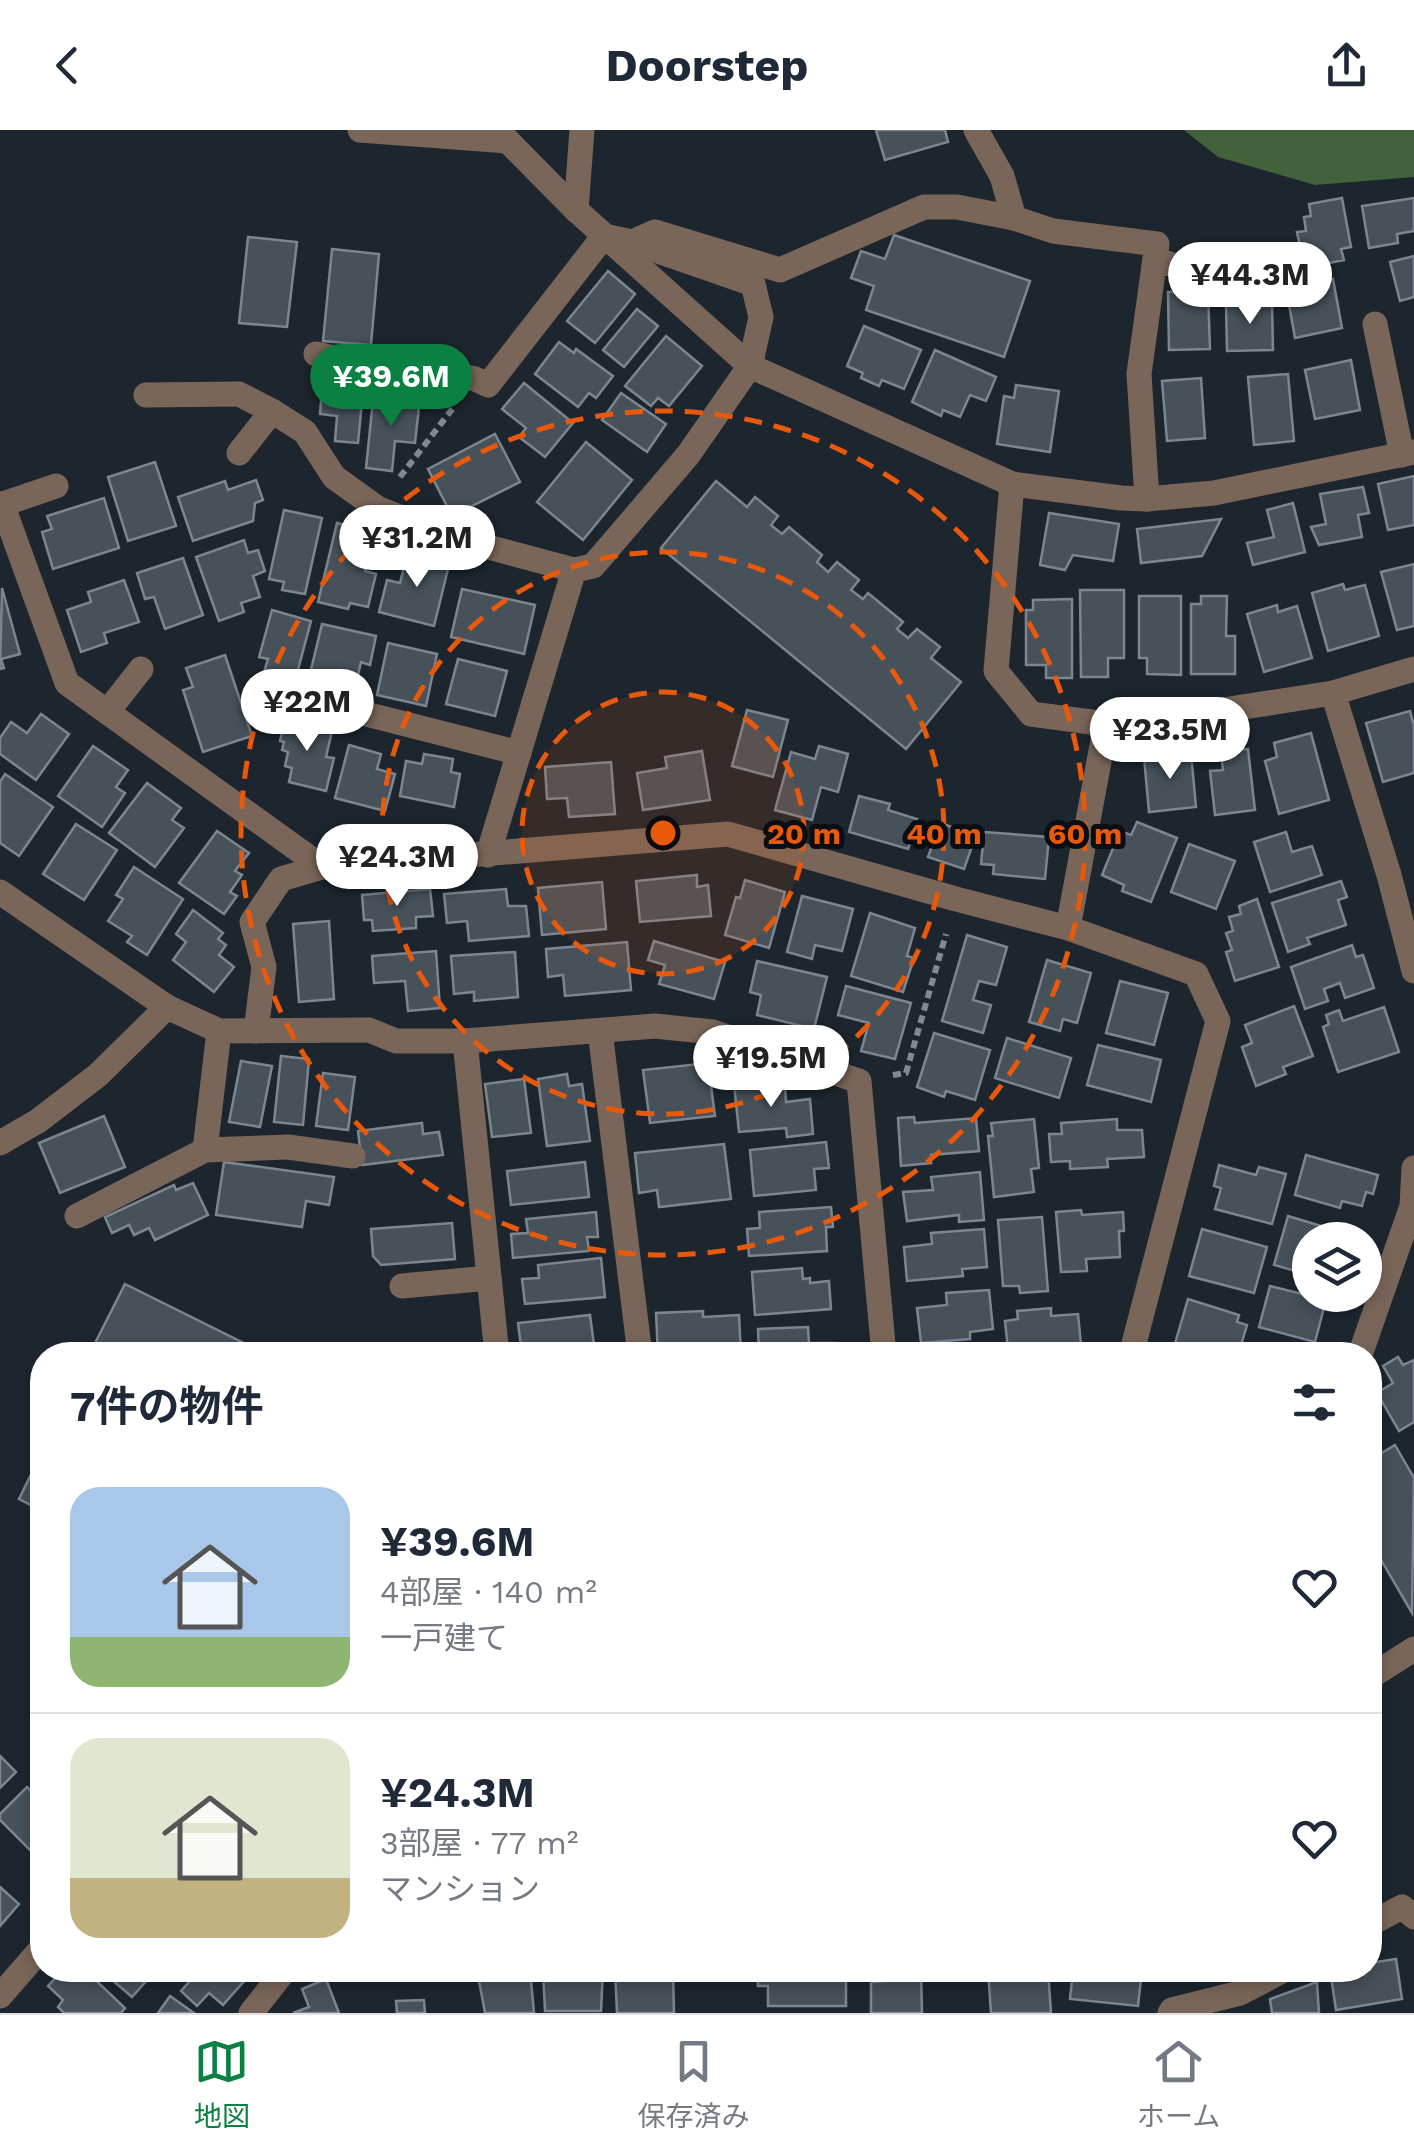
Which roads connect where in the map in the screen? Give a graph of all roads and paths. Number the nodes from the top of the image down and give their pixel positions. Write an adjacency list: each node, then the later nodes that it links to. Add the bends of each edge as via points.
1 (360, 130): 4 (street)
2 (582, 130): 5 (street)
3 (976, 130): 6 (street, via 1002,176)
4 (502, 136): 5 (street)
5 (576, 210): 7 (street)
6 (1014, 218): 9 (street, via 1053,231 1157,244); 10 (street, via 924,207)
7 (604, 236): 8 (street); 15 (street); 16 (street, via 488,385)
8 (632, 242): 10 (street, via 655,232); 12 (street, via 753,284)
9 (1155, 260): 11 (street); 23 (street, via 1139,374)
10 (780, 270): 12 (street)
11 (1279, 292)
12 (760, 316): 15 (street)
13 (1375, 324): 20 (street)
14 (316, 354): 16 (street)
15 (750, 366): 21 (street); 26 (street, via 688,456 593,566)
16 (475, 379): 25 (path)
17 (146, 394): 18 (street, via 239,394)
18 (272, 411): 19 (street); 25 (street, via 305,432 334,476)
19 (239, 453)
20 (1408, 453): 23 (street, via 1214,493)
21 (1012, 484): 23 (street); 32 (street, via 996,671 1031,714)
22 (56, 486): 24 (street)
23 (1148, 499)
24 (1, 504): 31 (street, via 67,682)
25 (377, 508): 26 (street, via 447,536)
26 (574, 570): 33 (street)
27 (141, 669): 31 (street)
28 (1414, 669): 29 (street)
29 (1334, 693): 32 (street); 39 (street)
30 (307, 699): 33 (street)
31 (108, 712): 35 (street)
32 (1106, 724): 38 (street)
33 (519, 753): 34 (street)
34 (488, 855): 35 (street); 37 (street, via 728,834)
35 (322, 867): 42 (street, via 281,879 252,922 264,967)
36 (0, 892): 40 (street)
37 (956, 900): 38 (street); 45 (path, via 906,1073)
38 (1068, 928): 56 (street, via 1196,974 1218,1021)
39 (1414, 971)
40 (167, 1007): 41 (street); 46 (street, via 98,1075)
41 (219, 1030): 42 (street); 47 (street)
42 (256, 1030): 44 (street, via 369,1030 396,1041)
43 (600, 1030): 44 (street); 45 (street, via 714,1032); 54 (street)
44 (465, 1041): 51 (street)
45 (859, 1081): 55 (street)
46 (0, 1143)
47 (205, 1150): 48 (street, via 288,1147); 50 (street)
48 (353, 1156)
49 (1414, 1168): 57 (street, via 1412,1206)
50 (77, 1216)
51 (489, 1278): 52 (street); 53 (street)
52 (402, 1286)
53 (496, 1342)
54 (638, 1342)
55 (883, 1342)
56 (1134, 1342)
57 (1365, 1342)
58 (1414, 1649): 59 (street)
59 (1382, 1669)
60 (1414, 1917): 61 (street, via 1402,1907)
61 (1382, 1918)
62 (30, 1962): 65 (street)
63 (276, 1982): 66 (street)
64 (1262, 1982): 67 (street)
65 (0, 1996)
66 (251, 2013)
67 (1170, 2013)

